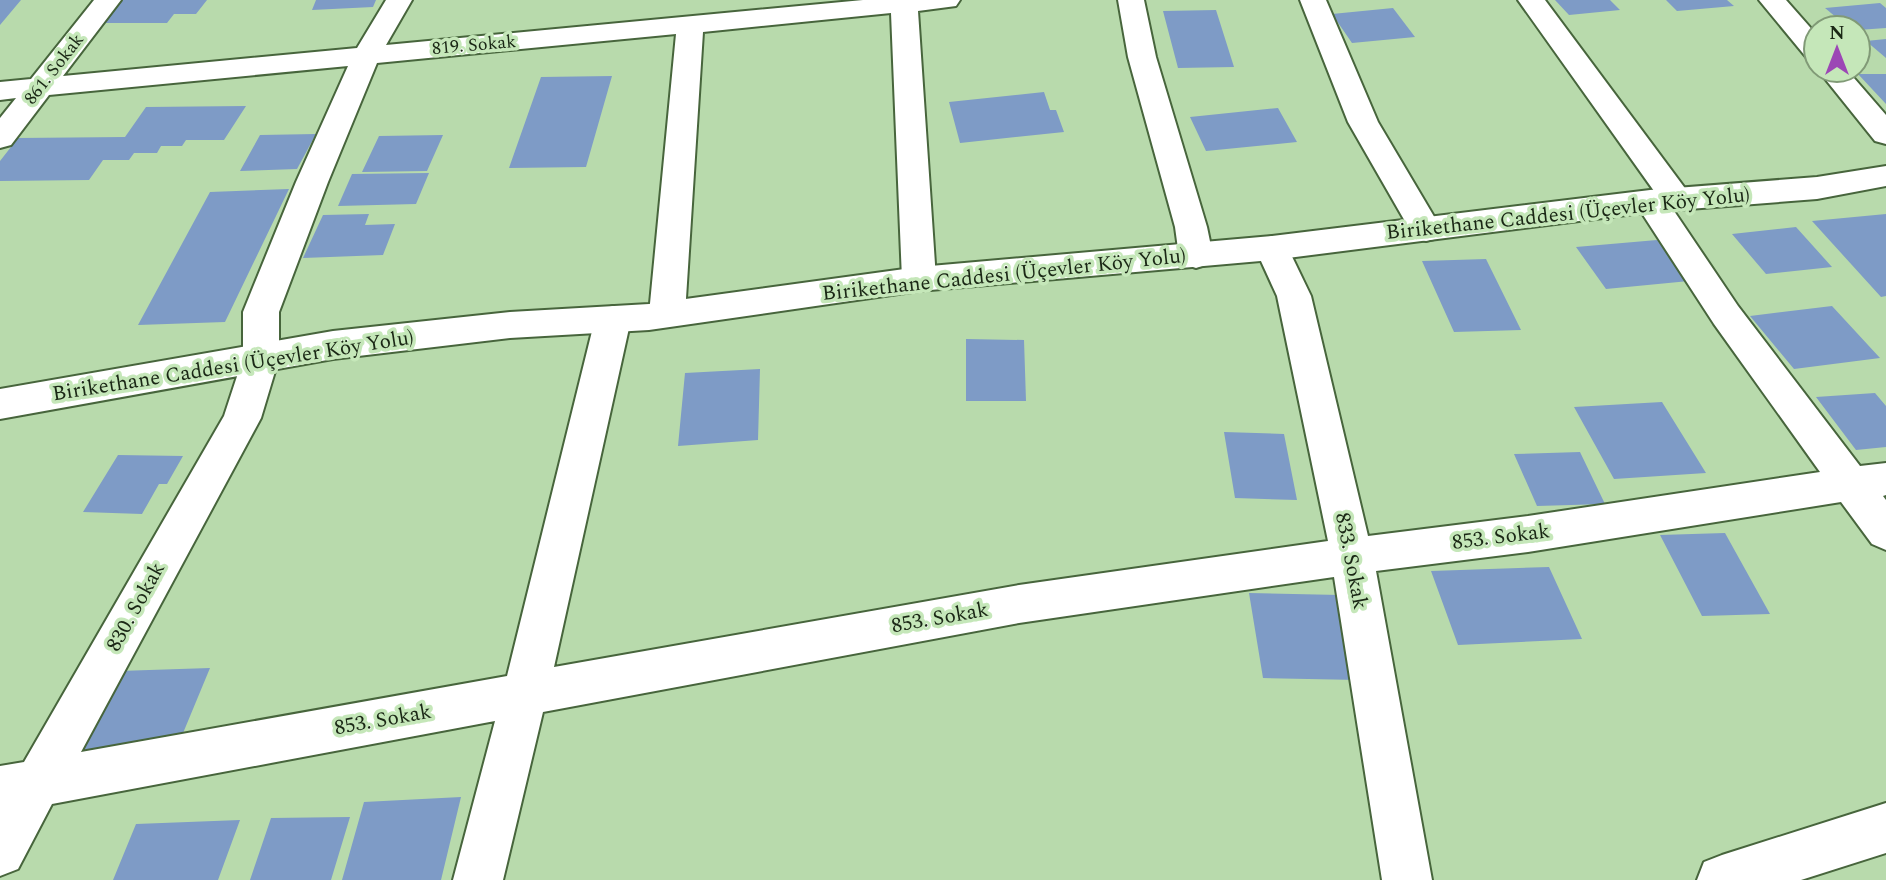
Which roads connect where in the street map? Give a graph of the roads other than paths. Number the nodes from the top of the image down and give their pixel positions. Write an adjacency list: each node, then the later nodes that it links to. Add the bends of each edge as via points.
1 (108, 0): 13 (street, 861. Sokak)
2 (399, 0): 11 (street, 830. Sokak)
3 (947, 0): 8 (street, 819. Sokak)
4 (1131, 0): 21 (street)
5 (1314, 0): 19 (street, via 1363,122)
6 (1531, 0): 18 (street)
7 (1772, 0): 10 (street)
8 (904, 2): 9 (street, 819. Sokak); 22 (street)
9 (691, 25): 11 (street, 819. Sokak); 23 (street)
10 (1802, 35)
11 (367, 54): 13 (street, 819. Sokak); 25 (street, 830. Sokak, via 261,312)
12 (1844, 84): 15 (street)
13 (39, 88): 14 (street, 819. Sokak); 16 (street, 861. Sokak)
14 (0, 91)
15 (1886, 134)
16 (0, 138)
17 (1886, 176): 18 (street, Birikethane Caddesi (Üçevler Köy Yolu), via 1817,188)
18 (1663, 200): 19 (street, Birikethane Caddesi (Üçevler Köy Yolu)); 27 (street, via 1726,315)
19 (1426, 230): 20 (street, Birikethane Caddesi (Üçevler Köy Yolu))
20 (1272, 248): 21 (street, Birikethane Caddesi (Üçevler Köy Yolu)); 29 (street, 833. Sokak, via 1294,296)
21 (1196, 256): 22 (street, Birikethane Caddesi (Üçevler Köy Yolu))
22 (919, 279): 23 (street, Birikethane Caddesi (Üçevler Köy Yolu))
23 (667, 314): 24 (street, Birikethane Caddesi (Üçevler Köy Yolu))
24 (612, 319): 25 (street, Birikethane Caddesi (Üçevler Köy Yolu), via 483,328); 30 (street)
25 (261, 358): 26 (street, Birikethane Caddesi (Üçevler Köy Yolu)); 31 (street, 830. Sokak, via 242,418)
26 (0, 404)
27 (1870, 483): 28 (street); 29 (street, 853. Sokak)
28 (1886, 532)
29 (1352, 556): 30 (street, 853. Sokak, via 1019,604); 35 (street, 833. Sokak)
30 (525, 694): 31 (street, 853. Sokak); 34 (street)
31 (19, 786): 33 (street, 830. Sokak)
32 (1886, 828): 36 (street)
33 (0, 850)
34 (478, 880)
35 (1406, 880)
36 (1722, 880)

